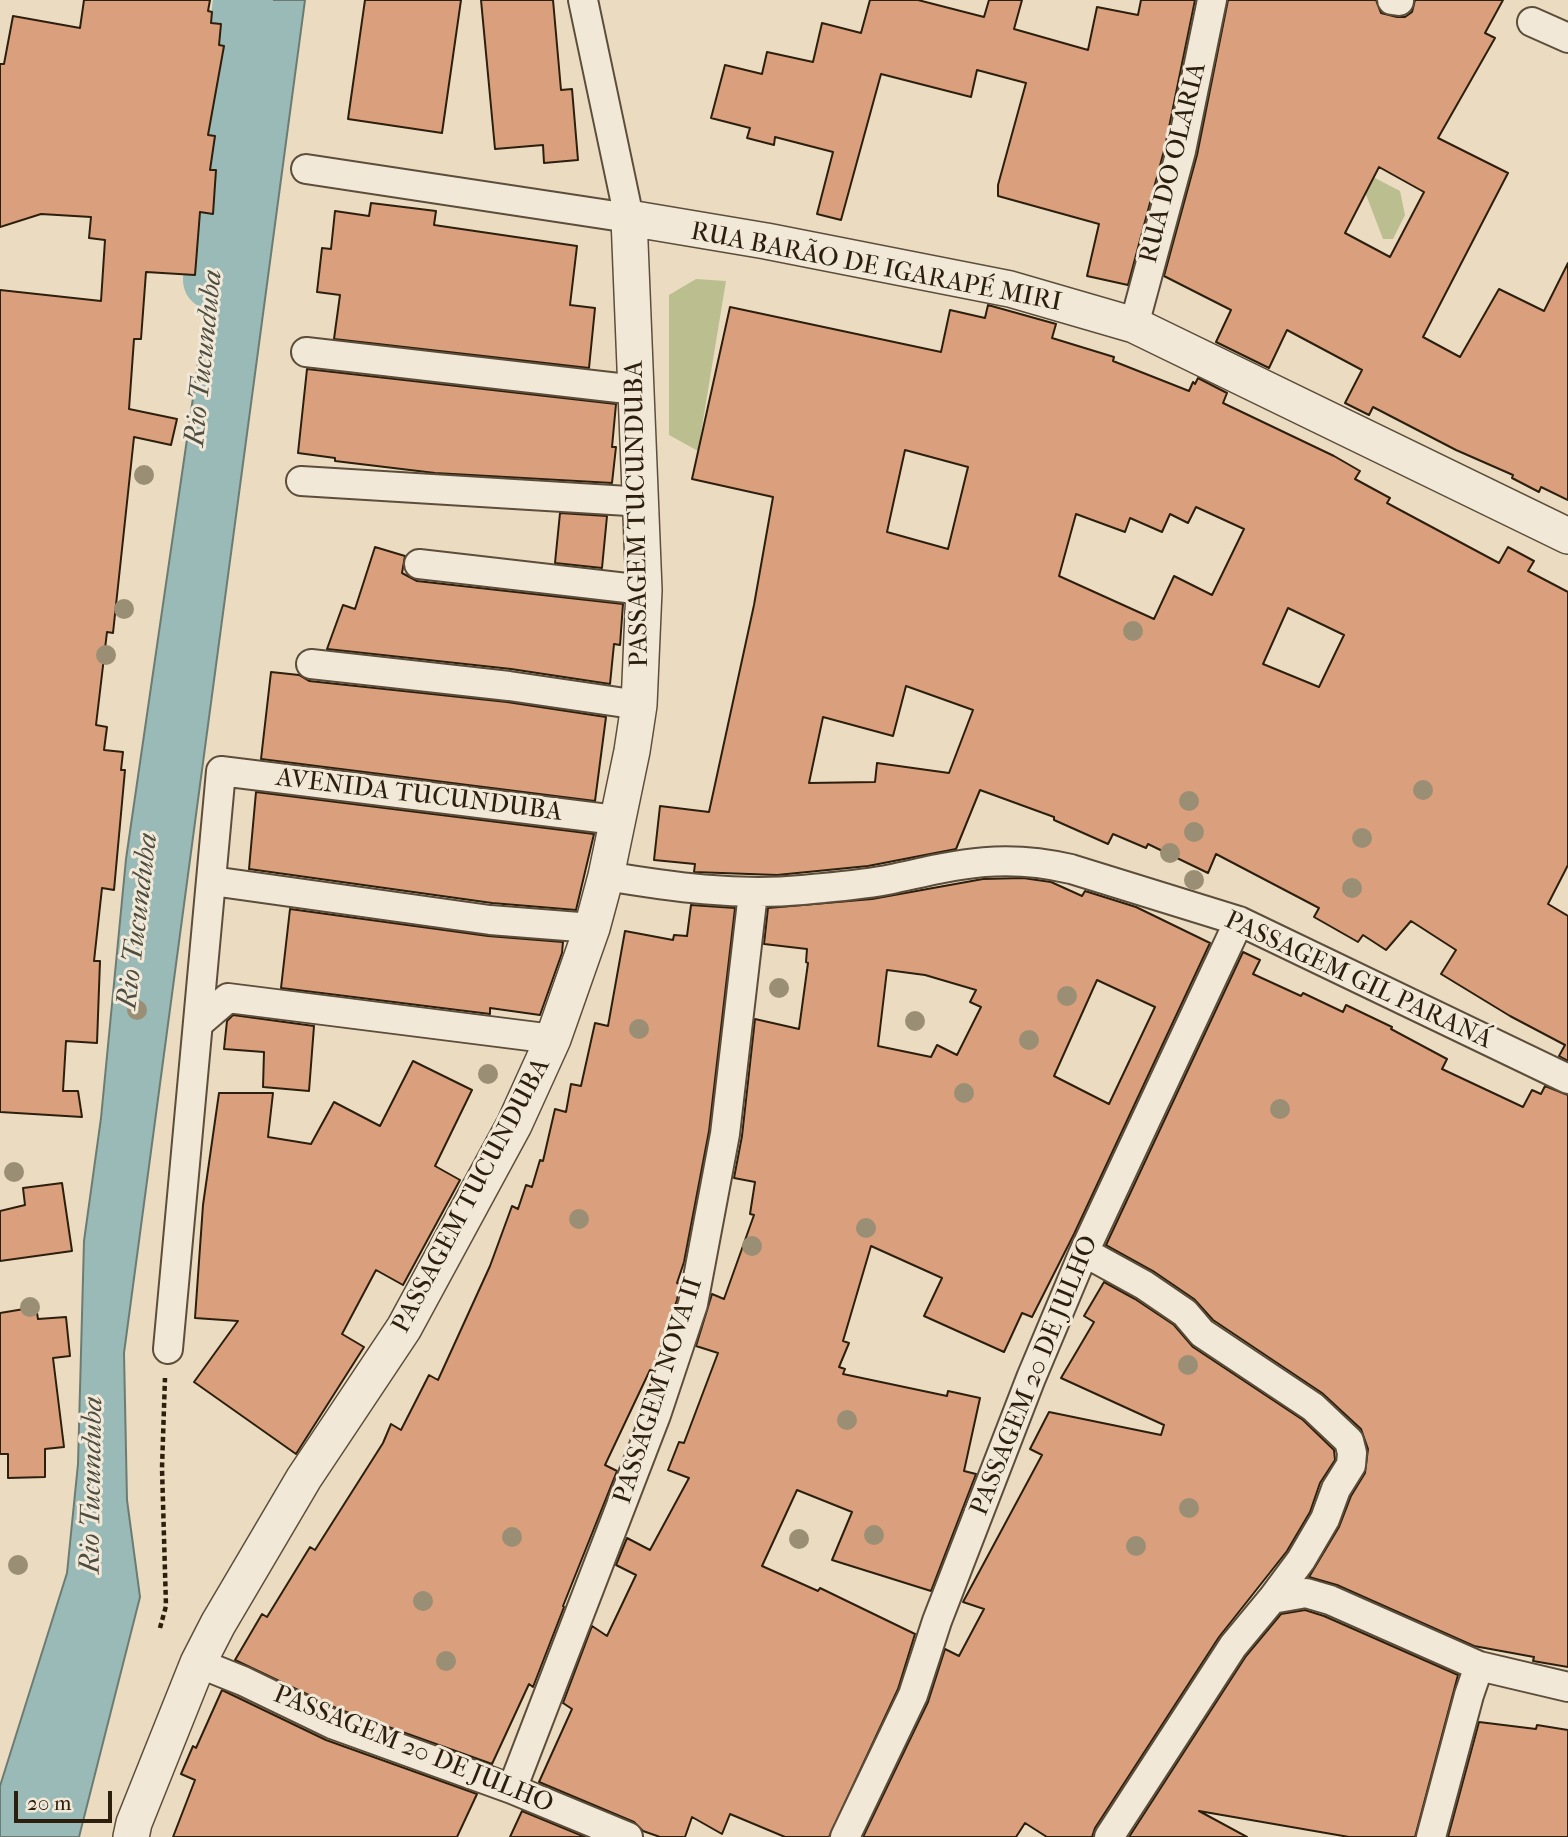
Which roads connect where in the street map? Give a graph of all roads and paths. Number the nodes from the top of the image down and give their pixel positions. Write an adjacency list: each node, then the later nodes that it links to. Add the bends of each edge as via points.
1 (583, 0): 6 (street, PASSAGEM TUCUNDUBA)
2 (1212, 0): 7 (street, RUA DO OLARIA, via 1181,151)
3 (1532, 22): 4 (street)
4 (1568, 38)
5 (306, 169): 6 (street, RUA BARÃO DE IGARAPÉ MIRI)
6 (629, 218): 7 (street, RUA BARÃO DE IGARAPÉ MIRI, via 1010,289); 9 (street, PASSAGEM TUCUNDUBA)
7 (1134, 325): 12 (street, RUA BARÃO DE IGARAPÉ MIRI)
8 (306, 352): 9 (street)
9 (636, 390): 11 (street, PASSAGEM TUCUNDUBA)
10 (301, 481): 11 (street)
11 (641, 500): 14 (street, PASSAGEM TUCUNDUBA)
12 (1568, 536)
13 (419, 564): 14 (street)
14 (644, 590): 16 (street, PASSAGEM TUCUNDUBA)
15 (311, 664): 16 (street)
16 (639, 705): 17 (street, PASSAGEM TUCUNDUBA)
17 (616, 820): 18 (street, PASSAGEM TUCUNDUBA); 19 (street, AVENIDA TUCUNDUBA, via 221,771)
18 (606, 876): 20 (street, PASSAGEM GIL PARANÁ, via 676,888); 22 (street, PASSAGEM TUCUNDUBA)
19 (212, 881): 22 (street, via 490,920); 23 (street)
20 (753, 892): 21 (street, PASSAGEM GIL PARANÁ, via 890,879 951,865 1011,859 1071,869); 33 (street, PASSAGEM NOVA II, via 724,1134 693,1304 656,1415)
21 (1239, 921): 25 (street, PASSAGEM GIL PARANÁ); 26 (street, PASSAGEM 20 DE JULHO)
22 (592, 928): 24 (street, PASSAGEM TUCUNDUBA)
23 (200, 1021): 24 (street, via 228,998); 27 (street)
24 (553, 1040): 30 (street, PASSAGEM TUCUNDUBA, via 514,1125 404,1328 304,1478)
25 (1568, 1079)
26 (1084, 1252): 28 (street, via 1185,1313 1202,1333 1313,1407 1349,1441 1351,1465 1325,1519); 36 (street, PASSAGEM 20 DE JULHO, via 942,1608 913,1695)
27 (168, 1349): 29 (path, via 162,1468 166,1606)
28 (1272, 1599): 31 (street, via 1306,1593 1330,1600); 37 (street, via 1233,1646)
29 (160, 1628)
30 (198, 1663): 33 (street, PASSAGEM 20 DE JULHO, via 332,1724); 34 (street, PASSAGEM TUCUNDUBA)
31 (1479, 1665): 32 (street); 38 (street)
32 (1568, 1687)
33 (512, 1789): 35 (street, PASSAGEM 20 DE JULHO)
34 (131, 1837)
35 (628, 1837)
36 (845, 1837)
37 (1109, 1837)
38 (1431, 1837)

